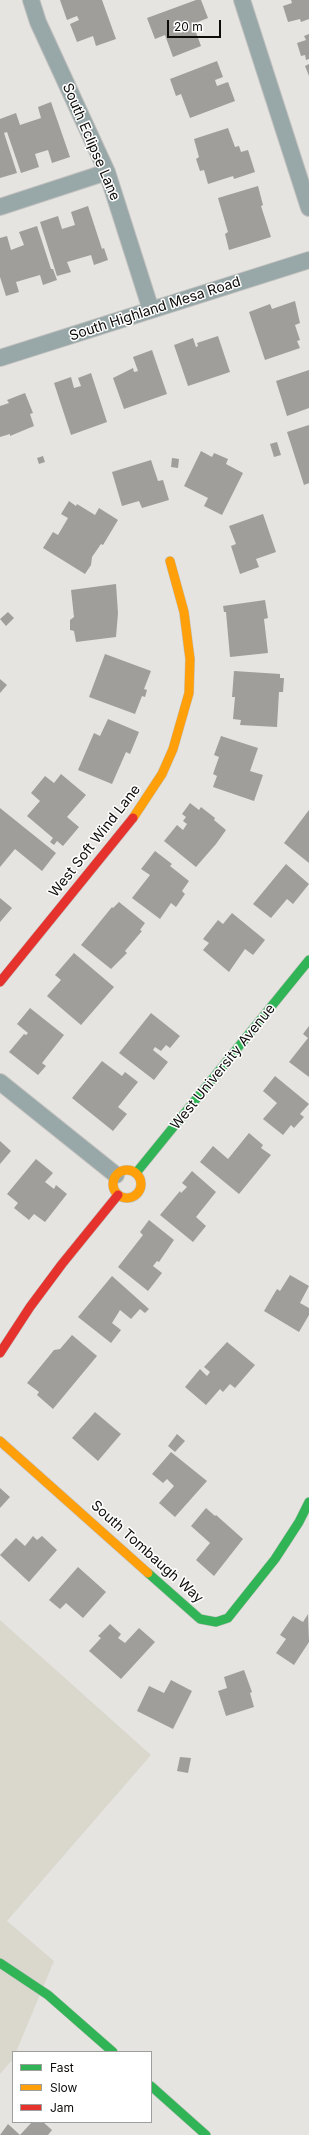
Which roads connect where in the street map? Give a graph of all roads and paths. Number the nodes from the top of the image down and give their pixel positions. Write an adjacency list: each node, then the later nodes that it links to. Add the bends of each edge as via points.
1 (31, 0): 3 (street, South Eclipse Lane, via 38,22)
2 (242, 0): 5 (street)
3 (107, 172): 4 (street); 7 (street, South Eclipse Lane)
4 (0, 207)
5 (309, 208)
6 (309, 260): 7 (street, South Highland Mesa Road)
7 (151, 310): 8 (street, South Highland Mesa Road)
8 (0, 358)
9 (170, 562): 11 (street, West Soft Wind Lane, via 184,612 190,659 189,693 173,749 162,774 140,809)
10 (309, 960): 13 (street, West University Avenue)
11 (0, 982)
12 (0, 1082): 14 (street)
13 (136, 1173): 14 (street, via 125,1170); 15 (street, via 142,1182 139,1194 129,1199)
14 (116, 1175): 15 (street, via 113,1186)
15 (118, 1195): 16 (street, via 62,1264)
16 (0, 1353)
17 (0, 1441): 18 (street, South Tombaugh Way, via 200,1619 216,1622 228,1618 299,1522)
18 (309, 1502)
19 (0, 1963): 20 (street, via 48,1995)
20 (112, 2051)
21 (152, 2087): 22 (street)
22 (206, 2135)

